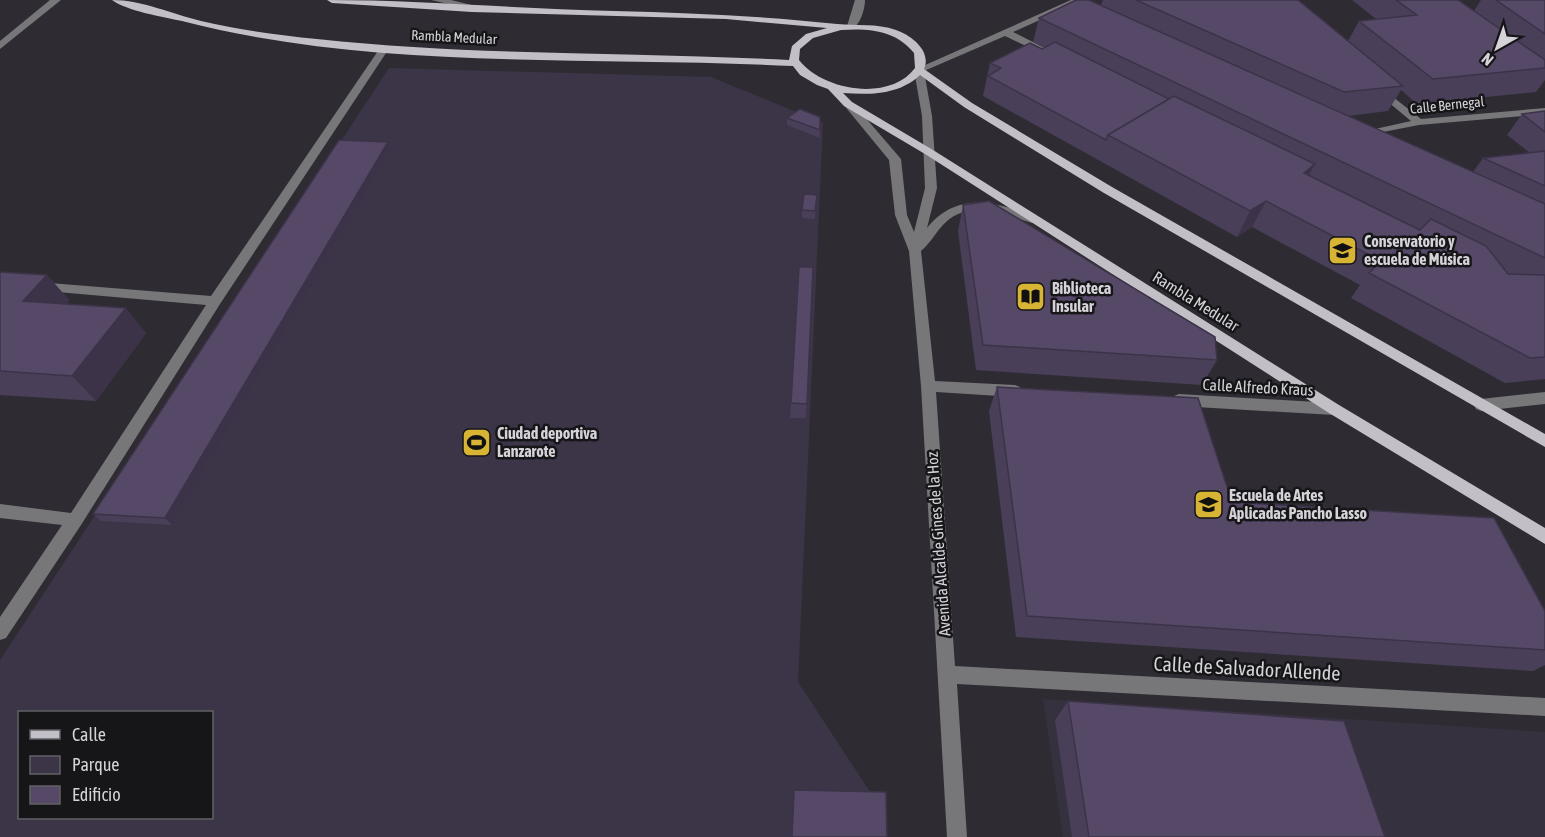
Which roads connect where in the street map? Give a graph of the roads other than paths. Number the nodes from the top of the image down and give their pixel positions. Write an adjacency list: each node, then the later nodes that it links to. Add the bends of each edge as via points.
1 (56, 0): 11 (street)
2 (117, 0): 12 (main road, Rambla Medular, via 246,33)
3 (332, 0): 7 (main road, Rambla Medular)
4 (436, 0): 7 (street)
5 (860, 0): 8 (street)
6 (1077, 5): 10 (street)
7 (488, 10): 9 (main road, Rambla Medular, via 734,15)
8 (852, 26): 9 (main road); 15 (main road, via 900,35 921,54)
9 (840, 27): 14 (main road, via 806,37 796,46)
10 (1007, 33): 13 (street); 15 (street)
11 (0, 46)
12 (383, 50): 14 (main road, Rambla Medular); 26 (street)
13 (1060, 59)
14 (794, 63): 17 (main road, via 802,74)
15 (919, 70): 17 (main road, via 906,82 886,89 860,92); 22 (street, Avenida Alcalde Gines de la Hoz); 31 (main road, via 968,105 1108,190)
16 (1373, 84): 20 (street)
17 (833, 88): 18 (main road, Rambla Medular)
18 (848, 104): 22 (main road, Rambla Medular); 24 (street, Avenida Alcalde Gines de la Hoz, via 895,159 901,215)
19 (1545, 111): 20 (street, Calle Bernegal)
20 (1419, 122): 21 (street, Calle Bernegal, via 1353,136)
21 (1375, 146)
22 (929, 152): 23 (main road, Rambla Medular); 24 (street, Avenida Alcalde Gines de la Hoz, via 931,188)
23 (1032, 219): 24 (street, via 990,206 966,206 945,215); 32 (main road, Rambla Medular)
24 (915, 251): 27 (street, Avenida Alcalde Gines de la Hoz)
25 (0, 283): 26 (street)
26 (215, 301): 35 (street)
27 (928, 386): 28 (street); 38 (street, Avenida Alcalde Gines de la Hoz)
28 (1035, 392)
29 (1545, 398): 31 (street)
30 (1167, 400): 32 (street, Calle Alfredo Kraus)
31 (1481, 405): 33 (main road)
32 (1334, 409): 36 (main road, Rambla Medular)
33 (1545, 441)
34 (0, 512): 35 (street)
35 (75, 520): 37 (street)
36 (1545, 537)
37 (0, 632)
38 (946, 675): 39 (street, Calle de Salvador Allende); 40 (street, Avenida Alcalde Gines de la Hoz)
39 (1545, 707)
40 (957, 837)

